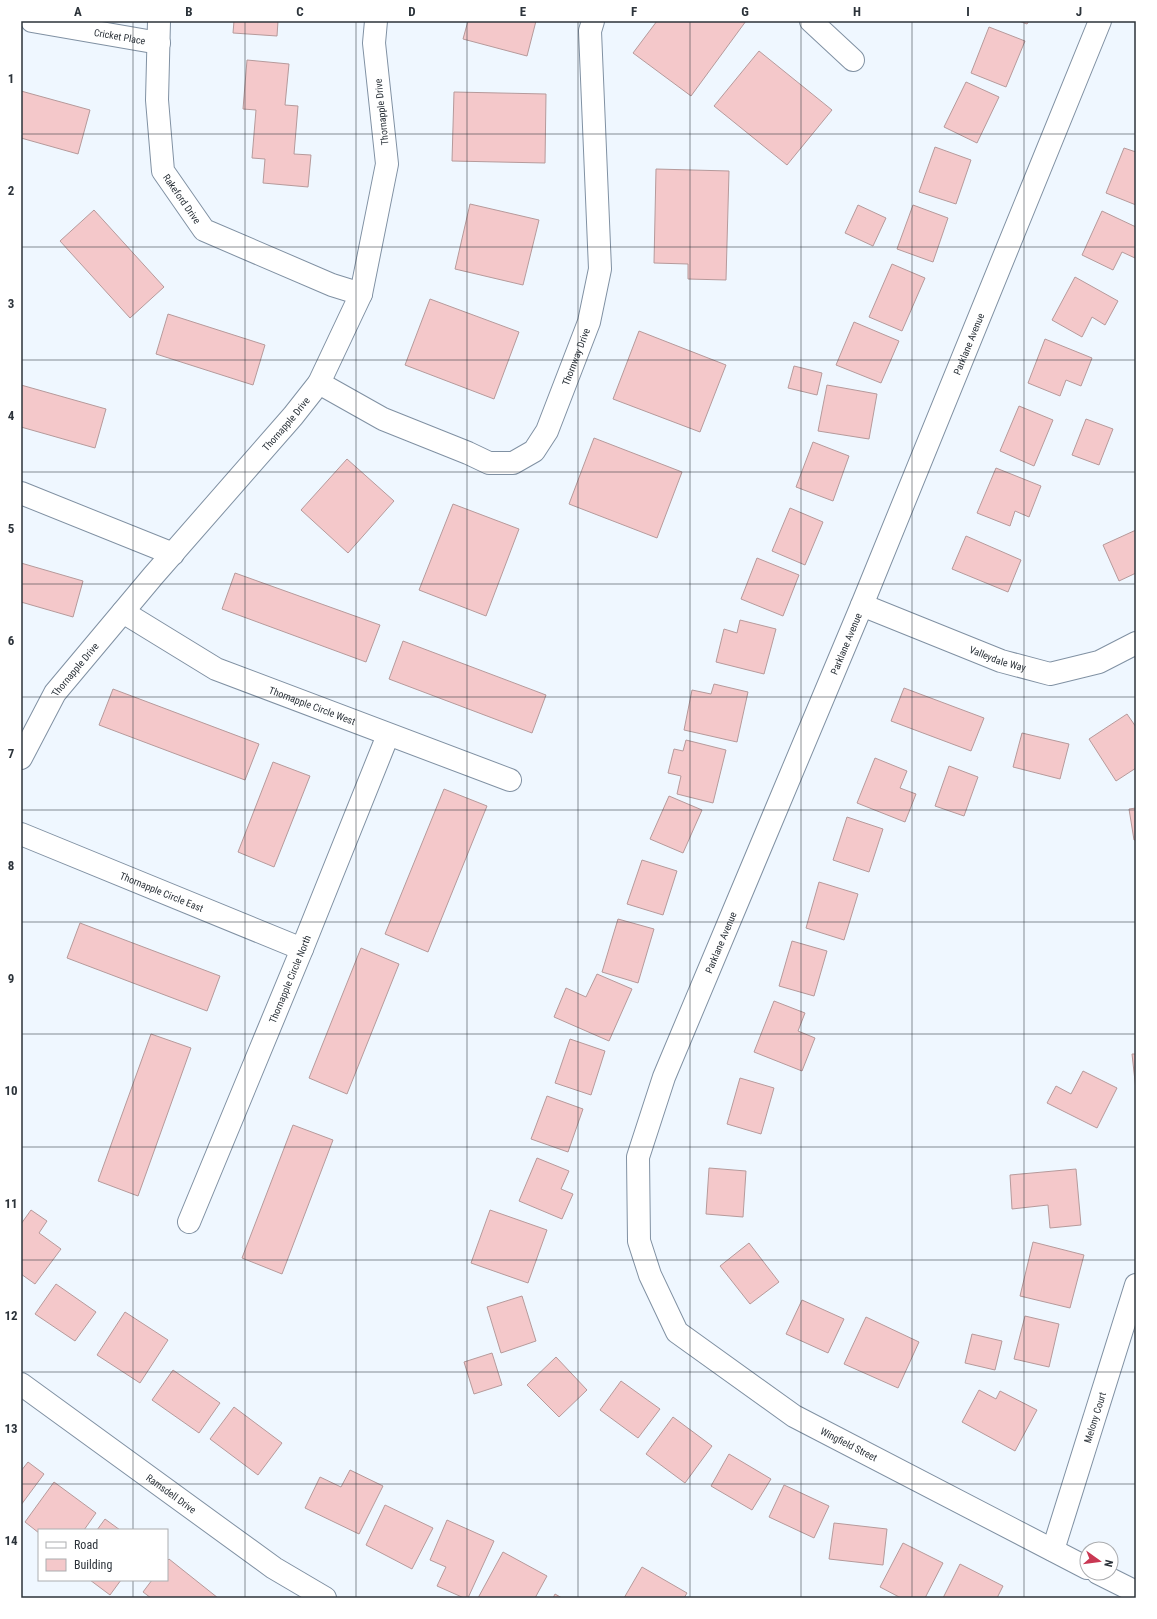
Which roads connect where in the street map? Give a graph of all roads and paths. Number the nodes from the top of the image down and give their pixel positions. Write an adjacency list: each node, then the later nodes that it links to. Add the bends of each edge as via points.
1 (32, 21): 7 (street, Cricket Place)
2 (159, 21): 7 (street, Rakeford Drive)
3 (376, 21): 9 (street, Thornapple Drive, via 374,43 387,164)
4 (593, 21): 10 (street, Thornway Drive, via 590,31 600,269 589,322 547,431 534,451 513,463 489,463 468,452 383,419)
5 (811, 21): 8 (street)
6 (1100, 21): 13 (street, Parklane Avenue)
7 (159, 43): 9 (street, Rakeford Drive, via 157,100 164,171 204,230 332,285)
8 (852, 60)
9 (361, 294): 10 (street, Thornapple Drive)
10 (319, 383): 12 (street, Thornapple Drive)
11 (21, 493): 12 (street)
12 (173, 554): 14 (street, Thornapple Drive)
13 (862, 605): 15 (street, Valleydale Way, via 1001,661 1050,674 1099,662); 22 (street, Parklane Avenue, via 664,1076 640,1150 639,1241)
14 (123, 612): 16 (street, Thornapple Circle West, via 216,669); 17 (street, Thornapple Drive, via 55,693)
15 (1136, 643)
16 (388, 735): 18 (street, Thornapple Circle West); 20 (street, Thornapple Circle North)
17 (21, 758)
18 (510, 780)
19 (21, 834): 20 (street, Thornapple Circle East)
20 (302, 949): 21 (street, Thornapple Circle North)
21 (189, 1222)
22 (650, 1275): 25 (street, Wingfield Street, via 677,1332 794,1416)
23 (1136, 1285): 25 (street, Melony Court)
24 (21, 1384): 29 (street, Ramsdell Drive, via 274,1568)
25 (1053, 1550): 26 (street, Wingfield Street)
26 (1079, 1564)
27 (1114, 1581): 28 (street)
28 (1136, 1592)
29 (319, 1596)

